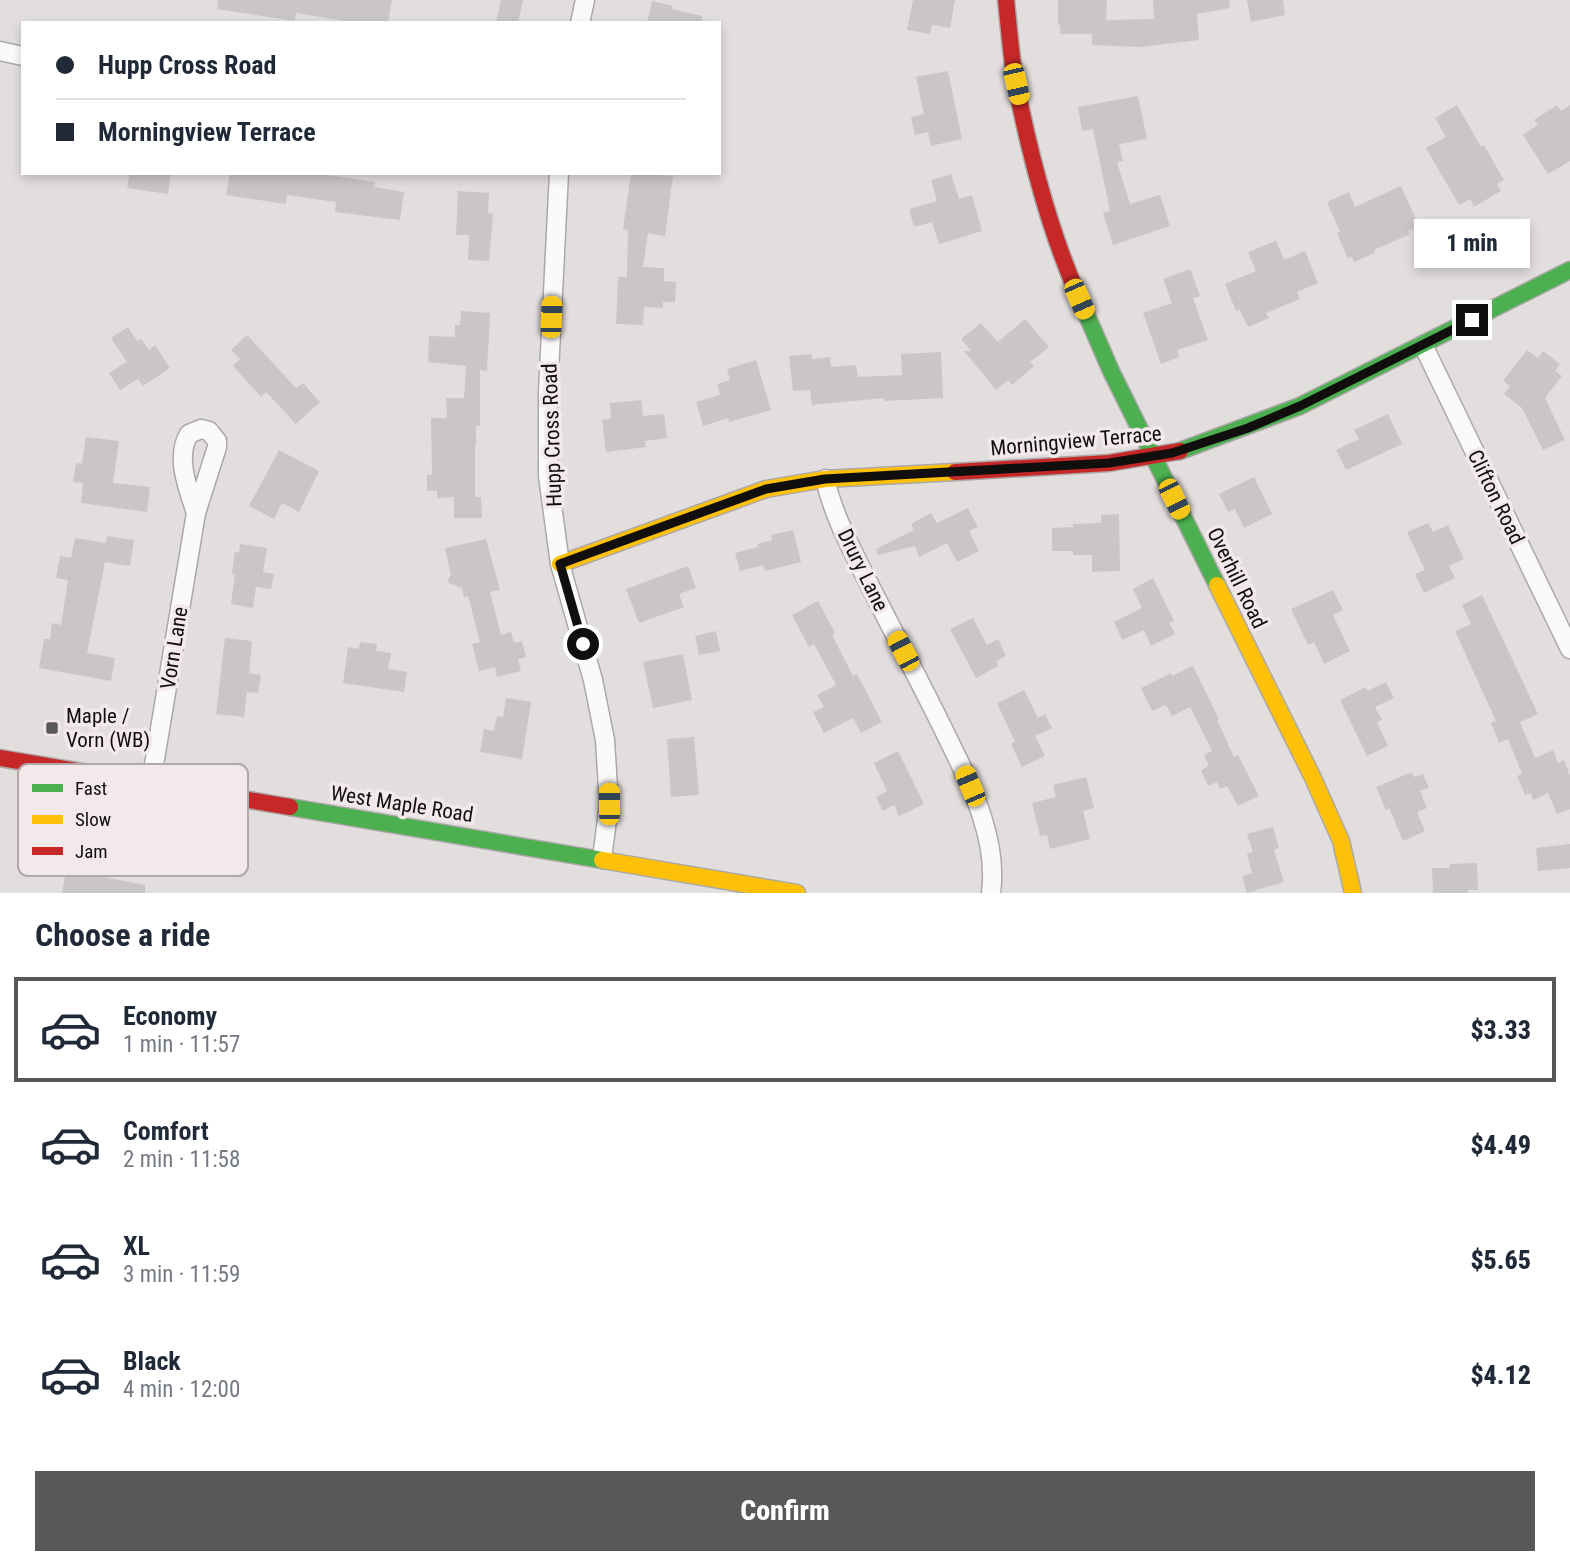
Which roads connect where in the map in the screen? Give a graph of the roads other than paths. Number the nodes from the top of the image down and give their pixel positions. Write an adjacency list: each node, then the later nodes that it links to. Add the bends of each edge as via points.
1 (585, 0): 3 (street)
2 (1006, 0): 9 (street, Overhill Road, via 1016,84 1049,220 1079,299)
3 (580, 21)
4 (0, 51): 5 (street)
5 (21, 56)
6 (559, 175): 12 (street, Hupp Cross Road, via 548,476)
7 (1570, 270): 8 (street, Morningview Terrace)
8 (1423, 345): 9 (street, Morningview Terrace, via 1248,428); 13 (street, Clifton Road)
9 (1153, 457): 10 (street, Morningview Terrace); 21 (street, Overhill Road, via 1313,778 1341,841)
10 (825, 479): 12 (street, Morningview Terrace, via 766,489); 20 (street, Drury Lane, via 848,542 978,804 989,854)
11 (195, 513): 16 (street, Vorn Lane)
12 (560, 564): 18 (street, Hupp Cross Road, via 593,680 604,740 609,804)
13 (1570, 649)
14 (0, 758): 15 (street, West Maple Road)
15 (36, 764)
16 (154, 764)
17 (248, 799): 18 (street, West Maple Road)
18 (602, 859): 19 (street, West Maple Road)
19 (797, 893)
20 (991, 893)
21 (1353, 893)

